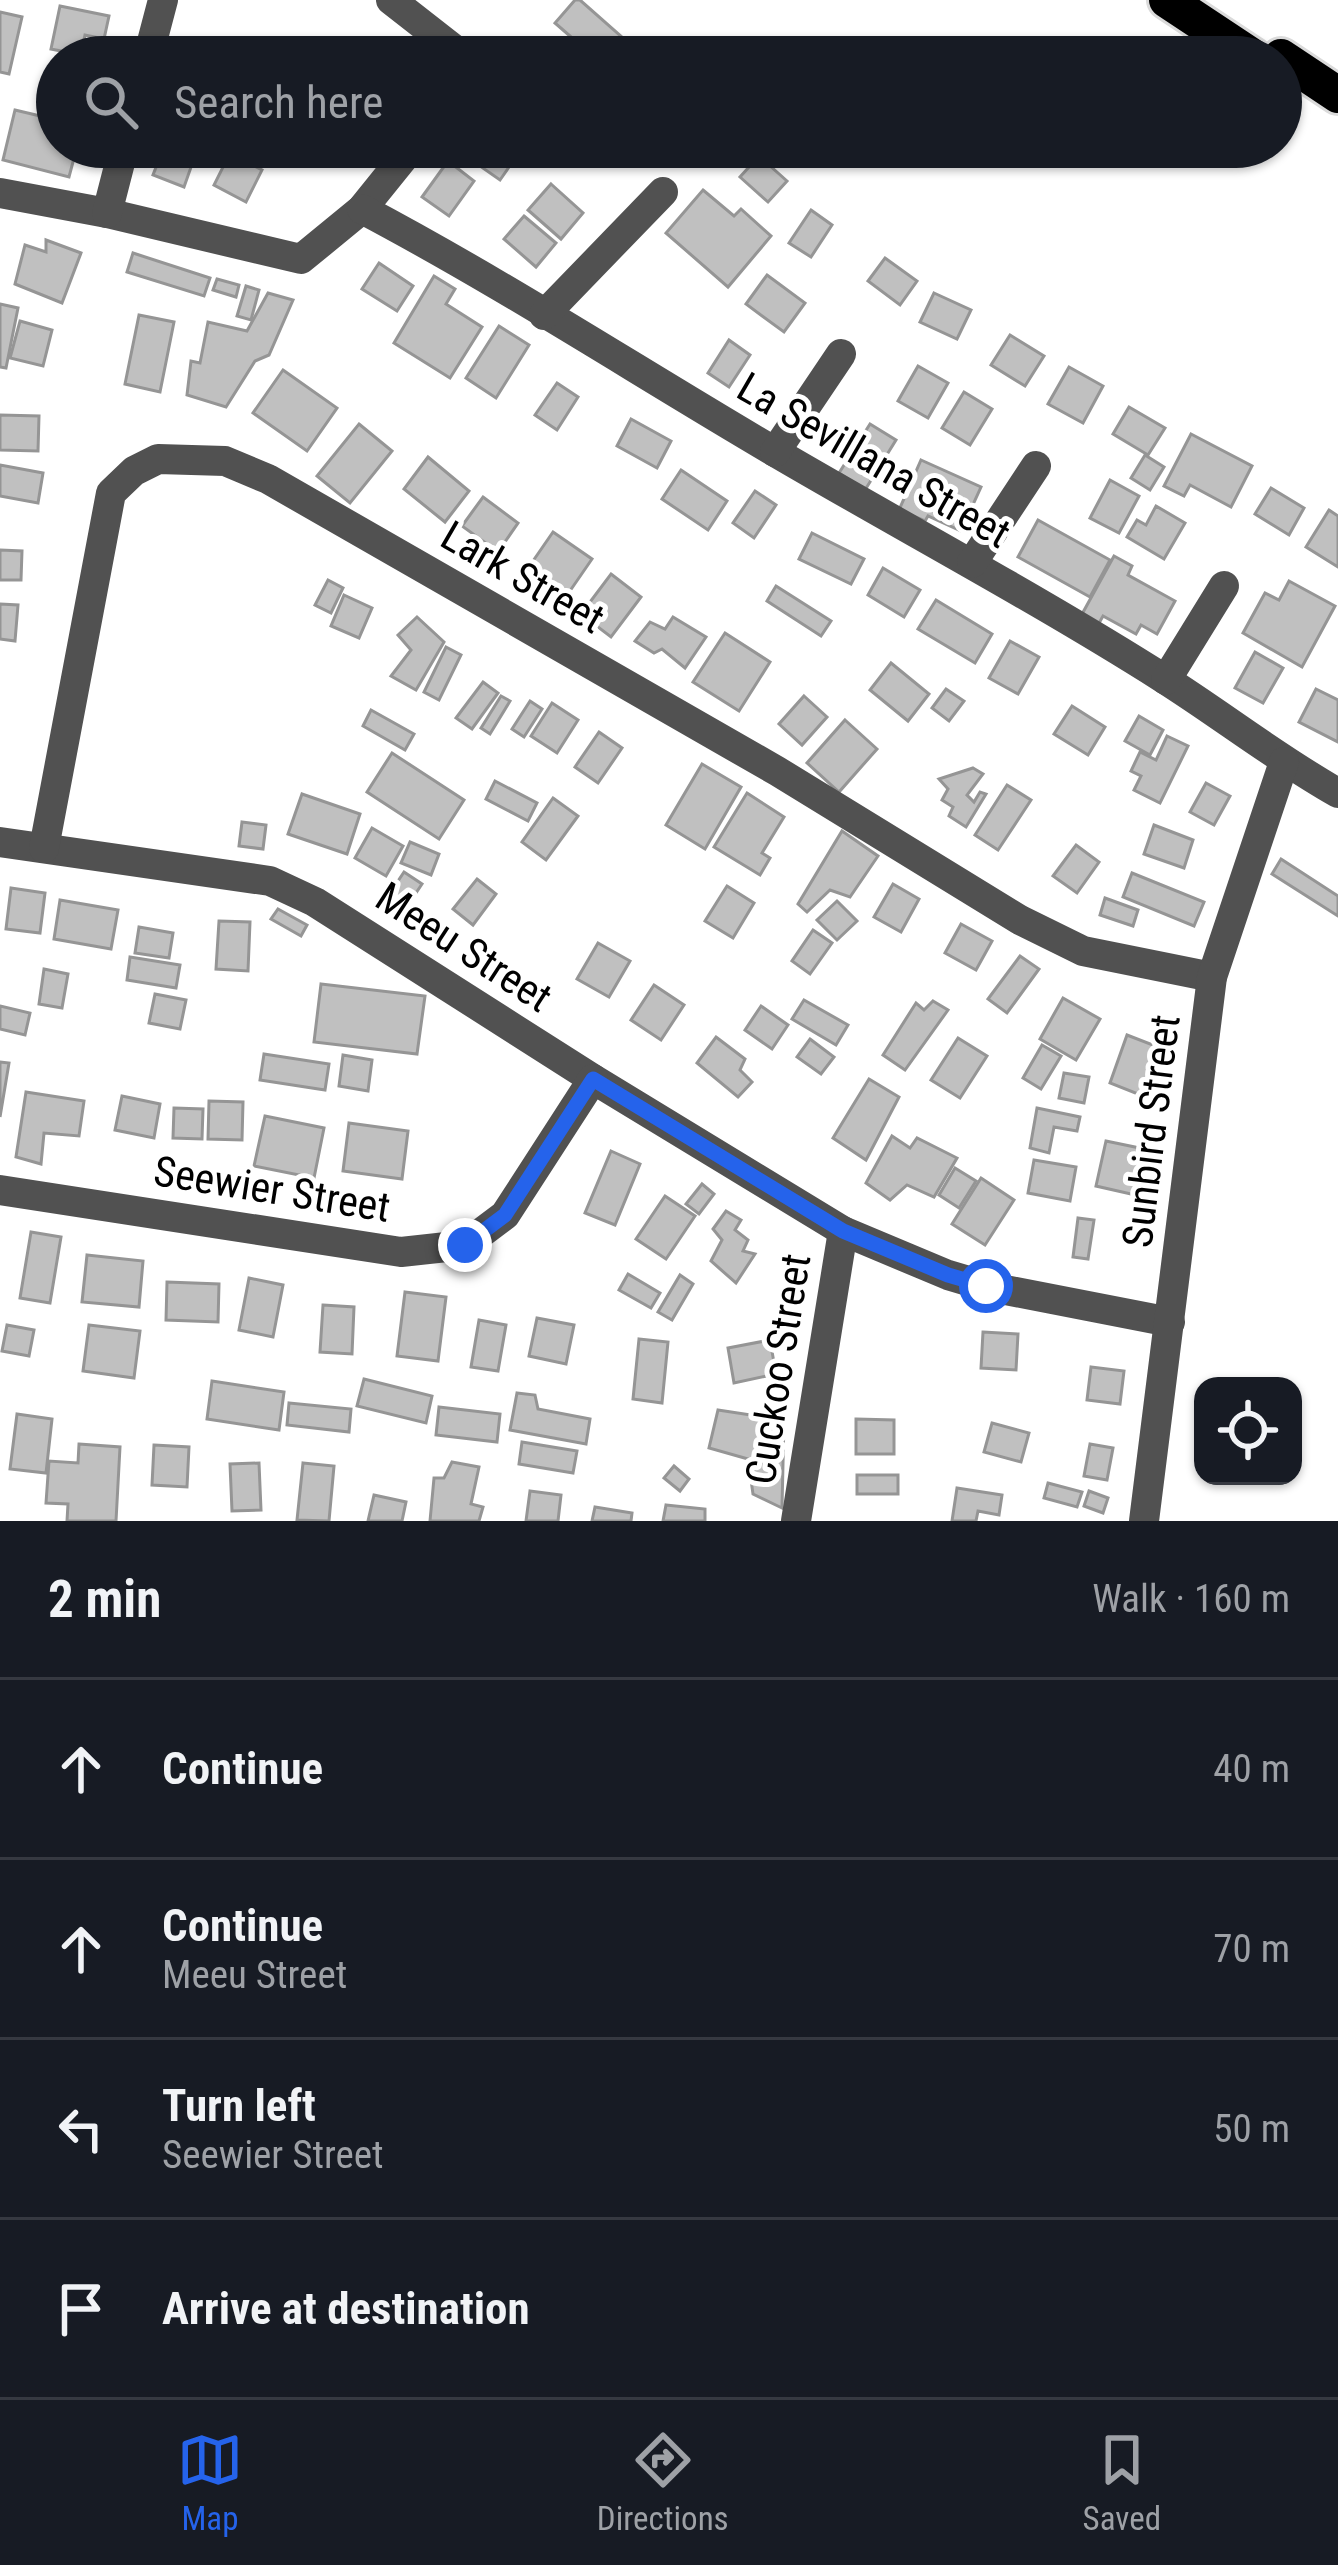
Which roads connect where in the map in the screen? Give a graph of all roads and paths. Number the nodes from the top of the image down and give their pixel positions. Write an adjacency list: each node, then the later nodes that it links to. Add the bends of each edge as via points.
1 (163, 0): 5 (street)
2 (391, 0): 6 (street)
3 (1167, 0): 7 (highway)
4 (1196, 0): 8 (highway)
5 (154, 36)
6 (437, 36)
7 (1221, 36)
8 (1250, 36)
9 (1302, 71): 11 (highway)
10 (1302, 90): 12 (highway)
11 (1338, 95)
12 (1338, 114)
13 (119, 168): 18 (street)
14 (395, 168): 17 (street)
15 (663, 192): 19 (street)
16 (0, 193): 18 (street)
17 (362, 209): 18 (street, via 301,260); 19 (street, La Sevillana Street)
18 (107, 213)
19 (544, 315): 21 (street, La Sevillana Street)
20 (842, 354): 21 (street)
21 (775, 452): 23 (street, La Sevillana Street)
22 (1036, 466): 23 (street)
23 (972, 563): 25 (street, La Sevillana Street)
24 (1224, 586): 25 (street)
25 (1166, 680): 26 (street, La Sevillana Street)
26 (1284, 762): 27 (street, La Sevillana Street); 30 (street, Sunbird Street)
27 (1338, 793)
28 (0, 842): 29 (street, Meeu Street)
29 (44, 848): 30 (street, Lark Street, via 111,493 158,459 225,461 777,771 1020,920 1084,951); 31 (street, Meeu Street, via 292,890)
30 (1212, 977): 34 (street, Sunbird Street)
31 (593, 1079): 32 (street, Seewier Street, via 505,1215 465,1245 401,1252); 33 (street, Meeu Street)
32 (0, 1190)
33 (843, 1231): 34 (street, Meeu Street, via 986,1286); 35 (street, Cuckoo Street)
34 (1170, 1322): 36 (street, Sunbird Street)
35 (796, 1521)
36 (1144, 1521)

